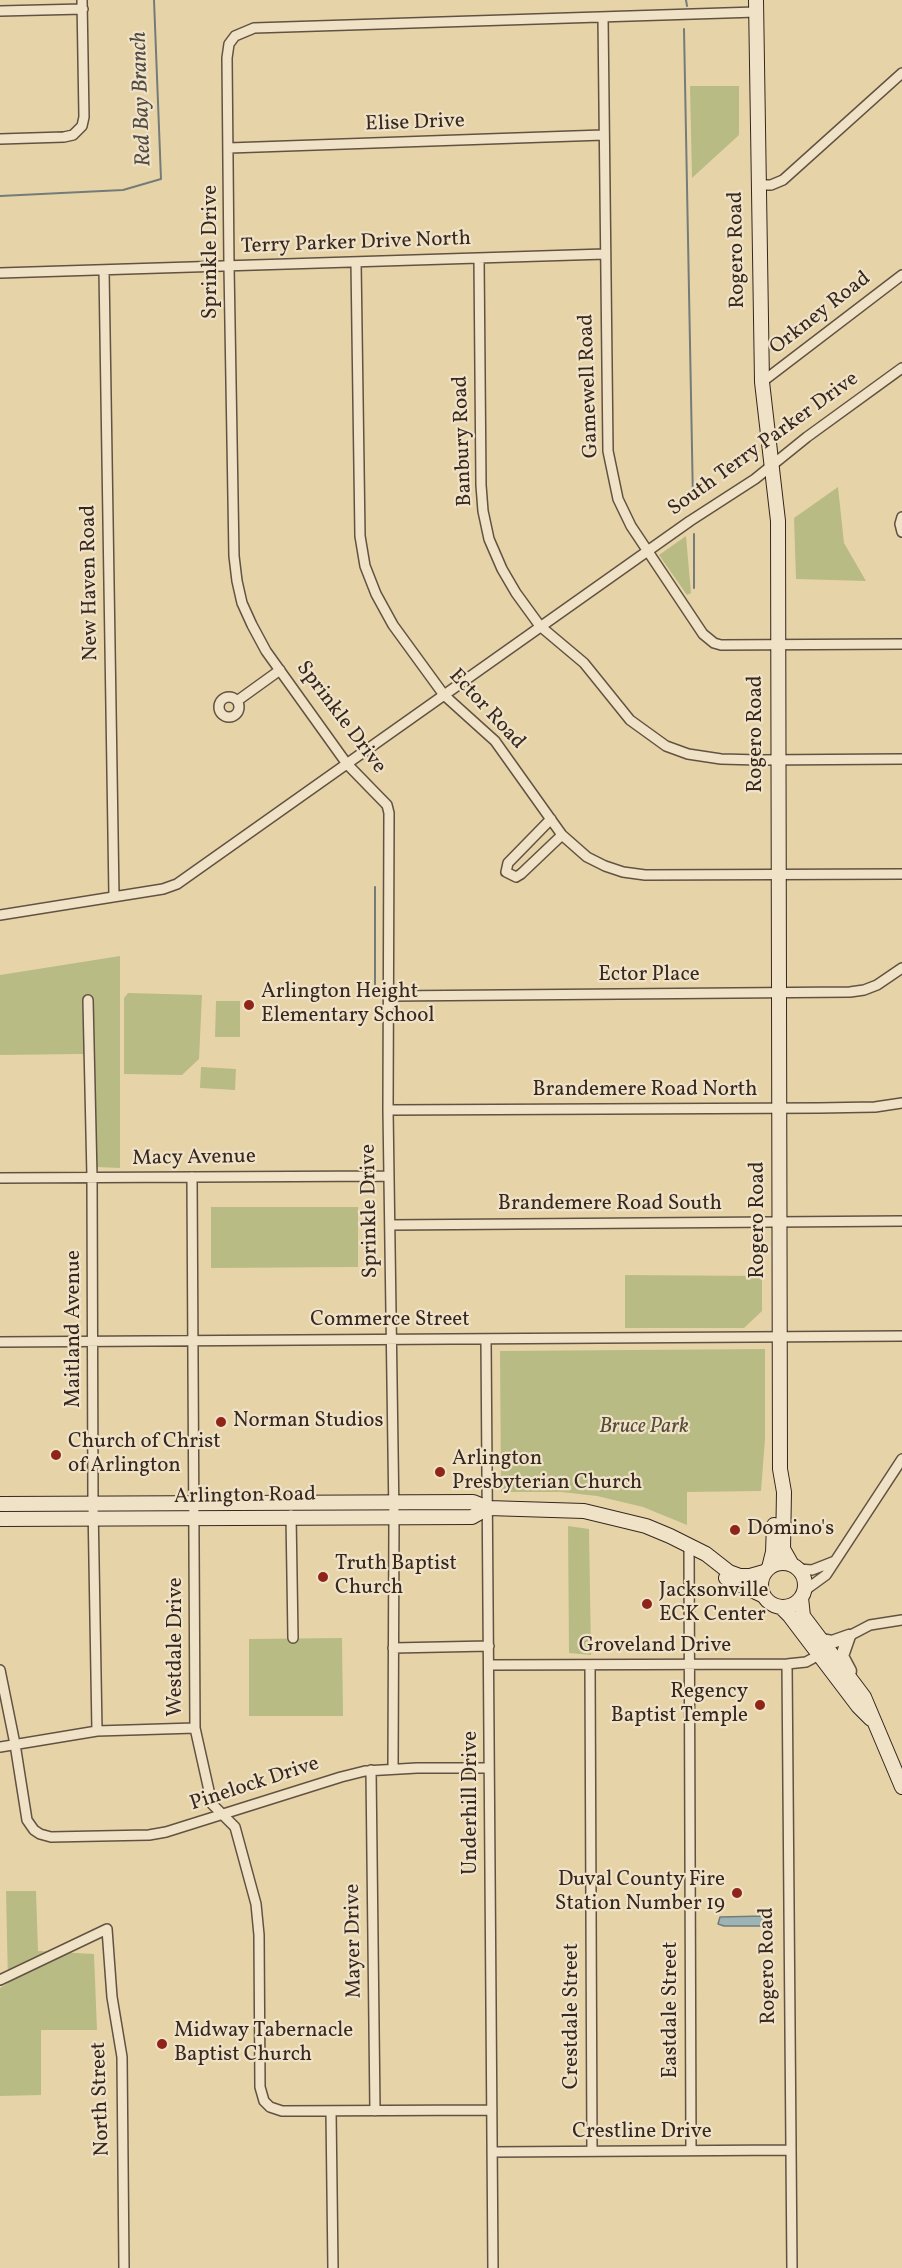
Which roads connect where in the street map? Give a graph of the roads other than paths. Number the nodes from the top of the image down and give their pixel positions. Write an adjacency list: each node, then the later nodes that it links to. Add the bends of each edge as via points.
1 (82, 5): 3 (street); 7 (street, via 84,117 79,131 64,137)
2 (756, 6): 4 (street); 9 (main road, Rogero Road)
3 (0, 11)
4 (603, 17): 6 (street, Gamewell Road); 8 (street, Sprinkle Drive, via 254,28 229,44)
5 (902, 73): 9 (street, via 783,180)
6 (603, 135): 8 (street, Elise Drive); 10 (street, Gamewell Road)
7 (0, 139)
8 (229, 148): 13 (street, Sprinkle Drive)
9 (758, 185): 18 (main road, Rogero Road)
10 (604, 254): 11 (street, Terry Parker Drive North); 22 (street, Gamewell Road, via 608,451 618,499)
11 (478, 258): 12 (street, Terry Parker Drive North); 23 (street, Banbury Road, via 483,511 489,539 502,569)
12 (356, 262): 13 (street, Terry Parker Drive North); 27 (street, Ector Road, via 360,536 365,566 393,625)
13 (229, 266): 14 (street, Terry Parker Drive North); 26 (street, Sprinkle Drive, via 237,581 252,625)
14 (104, 270): 15 (street, Terry Parker Drive North); 36 (street, New Haven Road)
15 (0, 273)
16 (902, 275): 18 (street, Orkney Road)
17 (902, 368): 19 (street, South Terry Parker Drive)
18 (762, 382): 19 (main road, Rogero Road)
19 (772, 464): 22 (street, South Terry Parker Drive); 25 (main road, Rogero Road, via 778,522)
20 (902, 518): 21 (street)
21 (902, 532)
22 (647, 552): 23 (street, South Terry Parker Drive); 25 (street, Gamewell Road, via 709,640 721,645)
23 (540, 627): 27 (street, South Terry Parker Drive); 30 (street, Banbury Road, via 584,663 630,720 666,746 721,759)
24 (902, 644): 25 (street, Gamewell Road)
25 (779, 645): 30 (main road, Rogero Road)
26 (280, 670): 28 (street); 31 (street, Sprinkle Drive)
27 (444, 695): 31 (street, South Terry Parker Drive); 32 (street, Ector Road, via 495,741)
28 (237, 701)
29 (902, 759): 30 (street, Banbury Road)
30 (778, 760): 34 (main road, Rogero Road)
31 (347, 764): 36 (street, South Terry Parker Drive, via 177,884); 40 (street, Sprinkle Drive, via 387,805 389,813)
32 (551, 819): 33 (street, Ector Road); 33 (street, via 508,863 506,872 516,877 521,874)
33 (562, 835): 34 (street, Ector Road, via 587,857 623,872)
34 (778, 874): 35 (street, Ector Road); 39 (main road, Rogero Road)
35 (902, 874)
36 (114, 896): 37 (street, South Terry Parker Drive)
37 (0, 915)
38 (902, 968): 39 (street, Ector Place, via 864,990)
39 (779, 993): 40 (street, Ector Place); 43 (main road, Rogero Road)
40 (390, 996): 44 (street, Sprinkle Drive)
41 (88, 1000): 46 (street, Maitland Avenue)
42 (902, 1103): 43 (street, Brandemere Road North)
43 (780, 1108): 44 (street, Brandemere Road North); 50 (main road, Rogero Road)
44 (388, 1110): 45 (street, Sprinkle Drive)
45 (389, 1176): 47 (street, Macy Avenue); 51 (street, Sprinkle Drive)
46 (93, 1177): 47 (street, Macy Avenue); 48 (street, Macy Avenue); 58 (street, Maitland Avenue)
47 (192, 1177): 56 (street, Westdale Drive)
48 (0, 1178)
49 (902, 1221): 50 (street, Brandemere Road South)
50 (780, 1222): 51 (street, Brandemere Road South); 53 (main road, Rogero Road)
51 (390, 1225): 55 (street, Sprinkle Drive)
52 (902, 1336): 53 (street, Commerce Street)
53 (781, 1337): 54 (street, Commerce Street); 60 (main road, Rogero Road)
54 (486, 1339): 55 (street, Commerce Street); 66 (street, Underhill Drive)
55 (391, 1340): 56 (street, Commerce Street); 62 (street, Sprinkle Drive)
56 (193, 1341): 58 (street, Commerce Street); 63 (street, Westdale Drive)
57 (0, 1342): 58 (street, Commerce Street)
58 (94, 1342): 65 (street, Maitland Avenue)
59 (902, 1459): 73 (street)
60 (780, 1469): 75 (main road, Rogero Road, via 784,1492 783,1550); 76 (main road, Rogero Road, via 775,1491 773,1552)
61 (291, 1502): 62 (main road, Arlington Road); 63 (main road, Arlington Road); 68 (street)
62 (393, 1502): 66 (main road, Arlington Road, via 473,1502); 67 (street)
63 (194, 1503): 65 (main road, Arlington Road); 70 (street, Westdale Drive)
64 (0, 1504): 65 (main road, Arlington Road)
65 (93, 1504): 69 (street, Maitland Avenue)
66 (488, 1508): 67 (main road, Arlington Road, via 472,1516); 72 (main road, Arlington Road, via 584,1511 646,1526); 84 (street, Underhill Drive)
67 (394, 1516): 68 (main road, Arlington Road); 85 (street)
68 (292, 1517): 70 (main road, Arlington Road); 82 (street)
69 (94, 1518): 70 (main road, Arlington Road); 71 (main road, Arlington Road); 94 (street, Maitland Avenue)
70 (194, 1518): 93 (street, Westdale Drive)
71 (0, 1519)
72 (689, 1545): 74 (main road, Arlington Road); 89 (street, Eastdale Street)
73 (835, 1560): 75 (street, via 812,1570); 77 (street, via 826,1575)
74 (717, 1563): 76 (main road, Arlington Road, via 740,1576); 78 (main road, Arlington Road, via 732,1582)
75 (795, 1567): 76 (main road, via 778,1563); 77 (main road, via 805,1581)
76 (767, 1570): 78 (main road, via 760,1586)
77 (803, 1594): 79 (main road, via 794,1604); 83 (main road, via 802,1616)
78 (762, 1595): 79 (main road, via 772,1605)
79 (781, 1607): 86 (main road)
80 (902, 1620): 81 (street, via 870,1625)
81 (849, 1636): 83 (street, via 832,1642); 92 (street, via 842,1656 868,1695)
82 (293, 1638)
83 (821, 1640): 92 (main road, via 864,1697)
84 (489, 1646): 85 (street); 87 (street, Underhill Drive)
85 (393, 1648): 98 (street)
86 (819, 1655): 90 (street, Groveland Drive); 92 (main road, via 858,1706)
87 (490, 1665): 88 (street, Groveland Drive); 97 (street, Underhill Drive)
88 (590, 1665): 89 (street, Groveland Drive); 108 (street, Crestdale Street)
89 (688, 1665): 90 (street, Groveland Drive); 106 (street, Eastdale Street)
90 (787, 1665): 107 (street, Rogero Road)
91 (0, 1670): 95 (street)
92 (871, 1714): 100 (main road)
93 (195, 1728): 94 (street); 101 (street, Westdale Drive, via 212,1804)
94 (97, 1731): 95 (street)
95 (15, 1744): 96 (street); 101 (street, Pinelock Drive, via 27,1820 34,1830 51,1837 149,1835)
96 (0, 1747)
97 (489, 1768): 98 (street, Pinelock Drive); 103 (street, Underhill Drive)
98 (393, 1769): 99 (street, Pinelock Drive)
99 (371, 1770): 101 (street, Pinelock Drive); 105 (street, Mayer Drive)
100 (902, 1787)
101 (223, 1815): 104 (street, Westdale Drive, via 235,1827 256,1904 260,2087 264,2101 282,2110)
102 (0, 1980): 110 (street, North Street, via 107,1929 122,2057)
103 (492, 2110): 105 (street); 109 (street, Underhill Drive)
104 (331, 2111): 105 (street); 111 (street)
105 (375, 2111)
106 (691, 2150): 107 (street, Crestline Drive); 108 (street, Crestline Drive)
107 (791, 2150): 113 (street, Rogero Road)
108 (592, 2151): 109 (street, Crestline Drive)
109 (492, 2152): 112 (street, Underhill Drive)
110 (124, 2268)
111 (333, 2268)
112 (493, 2268)
113 (792, 2268)

